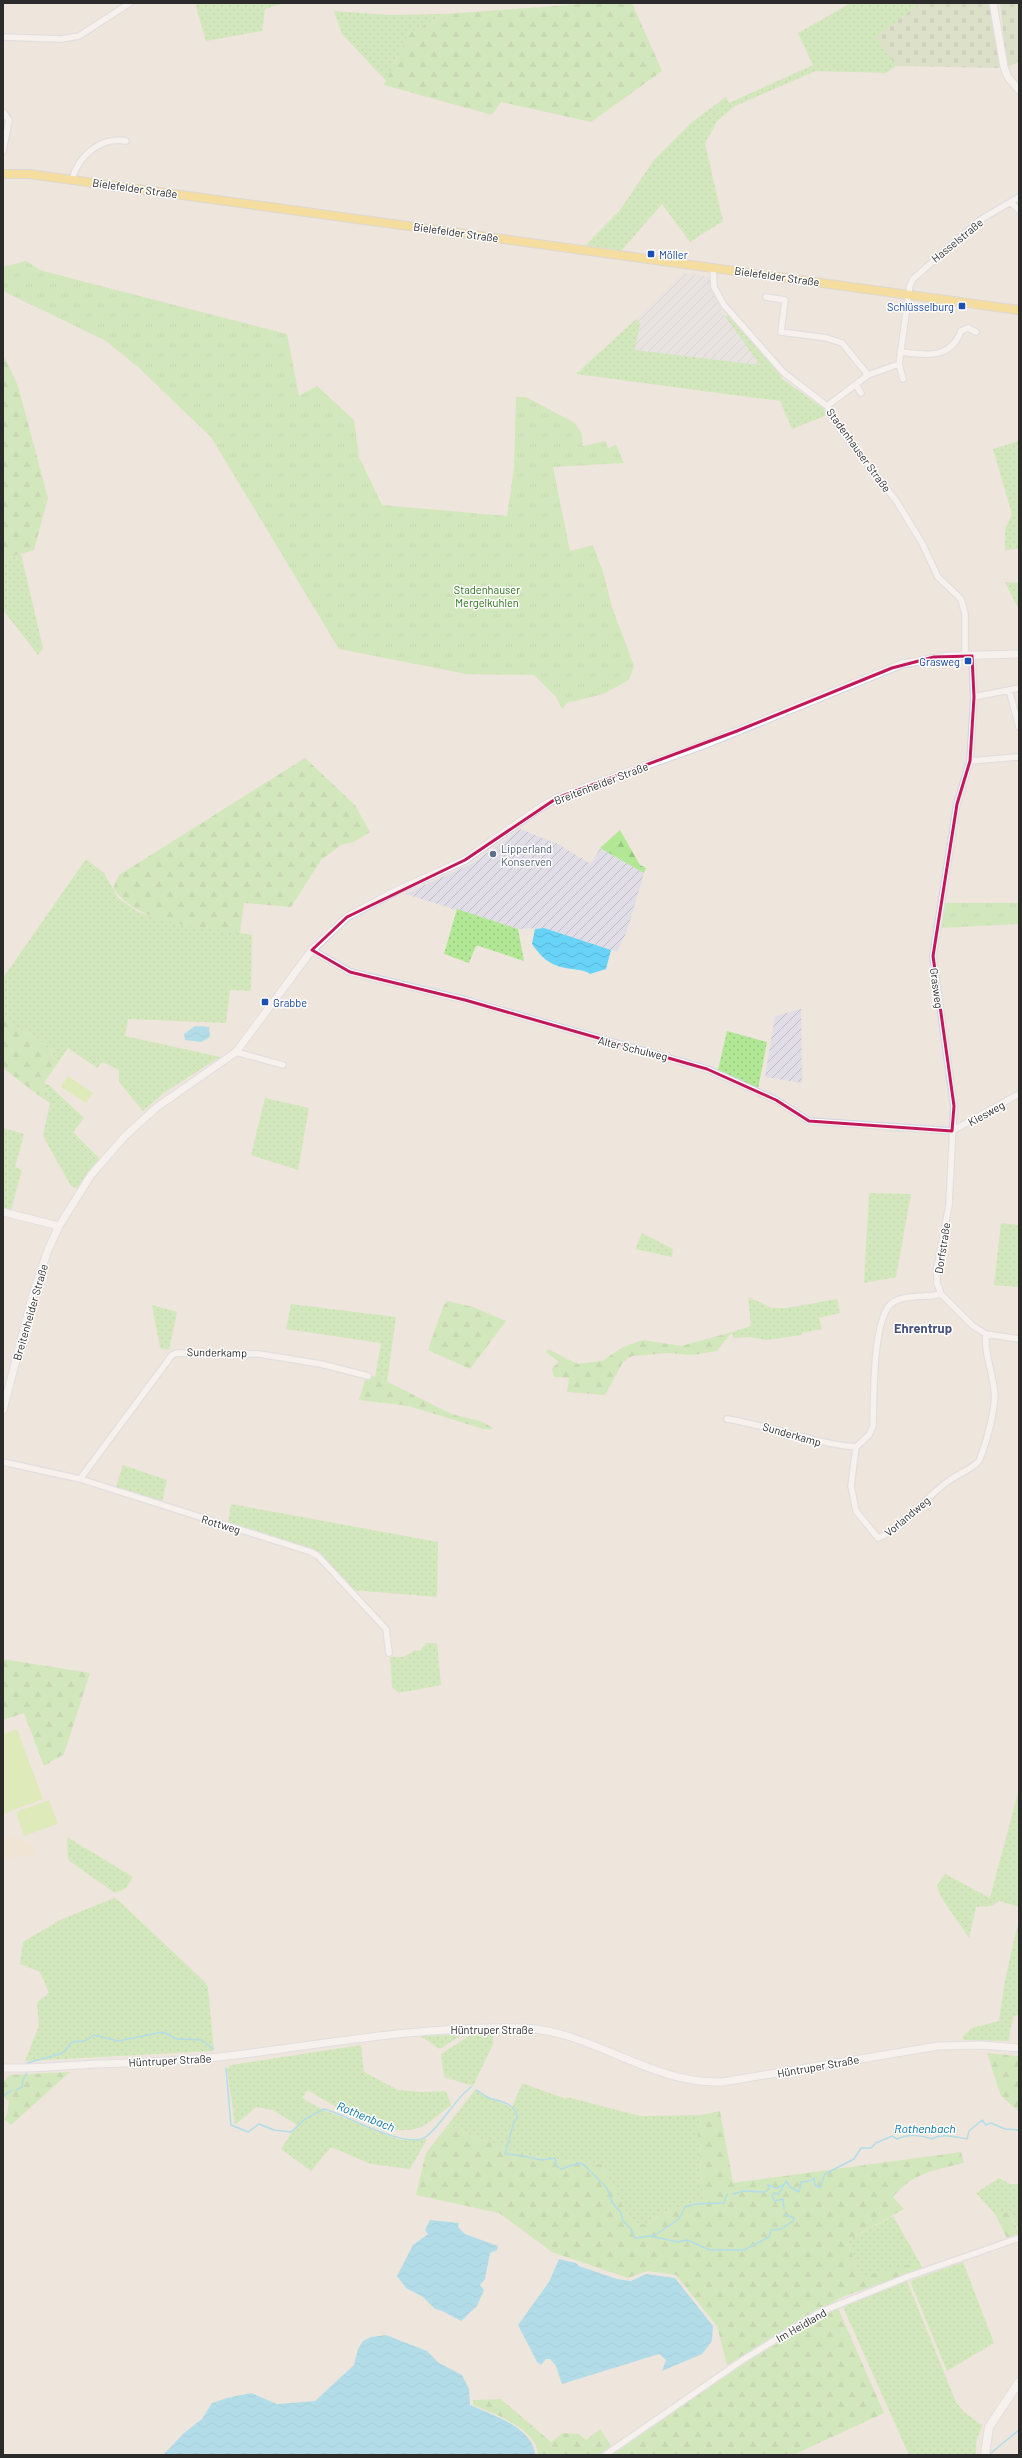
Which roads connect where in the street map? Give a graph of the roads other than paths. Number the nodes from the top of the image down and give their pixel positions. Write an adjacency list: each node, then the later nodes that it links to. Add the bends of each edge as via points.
1 (130, 3): 3 (street, via 79,36 61,39)
2 (993, 3): 4 (street, via 1004,67 1008,77)
3 (3, 36)
4 (1019, 90)
5 (3, 112): 7 (street, via 9,120)
6 (126, 140): 9 (street, via 116,139 85,154)
7 (3, 151)
8 (3, 174): 9 (main road, Bielefelder Straße, via 29,174)
9 (72, 180): 13 (main road, Bielefelder Straße)
10 (1019, 197): 11 (street, Hasselstraße)
11 (1010, 203): 12 (street); 14 (street, Hasselstraße, via 980,220 937,256 912,279)
12 (1019, 210)
13 (713, 267): 14 (main road, Bielefelder Straße); 24 (street, Stadenhauser Straße, via 714,287 724,305 783,372)
14 (908, 294): 16 (main road, Bielefelder Straße); 18 (street, Hasselstraße)
15 (766, 296): 20 (street, via 785,300 781,332 827,338 842,343)
16 (1019, 310)
17 (976, 332): 18 (street, via 968,328 961,331 957,342 931,355)
18 (900, 352): 19 (street, Hasselstraße)
19 (899, 364): 20 (street); 21 (street, Hasselstraße)
20 (868, 375): 22 (street)
21 (903, 379)
22 (856, 385): 23 (street); 24 (street)
23 (861, 393)
24 (827, 406): 26 (street, Stadenhauser Straße, via 840,429 897,502 938,577 961,599)
25 (1019, 654): 26 (street, Breitenheider Straße)
26 (969, 656): 29 (street, Grasweg); 33 (street, Breitenheider Straße, via 934,657 892,668 719,739 557,798 465,860 390,894 347,918)
27 (1019, 688): 28 (street)
28 (1009, 690): 29 (street); 30 (street)
29 (974, 697): 32 (street, Grasweg)
30 (1019, 727)
31 (1019, 757): 32 (street)
32 (970, 761): 37 (street, Grasweg, via 957,804 933,956 954,1106)
33 (312, 950): 34 (street, Breitenheider Straße); 37 (street, Alter Schulweg, via 356,974 465,1000 707,1069 776,1100 809,1121)
34 (236, 1052): 35 (street); 39 (street, Breitenheider Straße, via 157,1107 125,1136 91,1175)
35 (283, 1065)
36 (1019, 1094): 37 (street, Kiesweg)
37 (952, 1131): 40 (street, Dorfstraße, via 949,1205 937,1268 936,1283)
38 (3, 1212): 39 (street)
39 (60, 1226): 44 (street, Breitenheider Straße, via 33,1294)
40 (941, 1294): 41 (street, via 973,1326); 46 (street, via 902,1299 892,1303 885,1313 877,1340 873,1426 869,1436)
41 (986, 1334): 42 (street); 46 (street, Vorlandweg, via 985,1348 995,1390 979,1461 975,1466 946,1482 878,1538 856,1511 850,1486)
42 (1019, 1339)
43 (368, 1376): 48 (street, Sunderkamp, via 321,1364 259,1354 177,1353 172,1355)
44 (3, 1410)
45 (727, 1419): 46 (street, Sunderkamp, via 758,1424 811,1440)
46 (856, 1447)
47 (3, 1462): 48 (street, Rottweg)
48 (80, 1479): 49 (street, Rottweg, via 318,1556 386,1629)
49 (389, 1653)
50 (1019, 2048): 51 (street, Hüntruper Straße, via 982,2045 938,2046 722,2082 697,2082 548,2030 443,2029 220,2057)
51 (3, 2068)
52 (1019, 2238): 54 (street, Im Heidland, via 907,2277 818,2313)
53 (1019, 2382): 55 (main road, via 989,2427)
54 (605, 2455)
55 (985, 2455)

